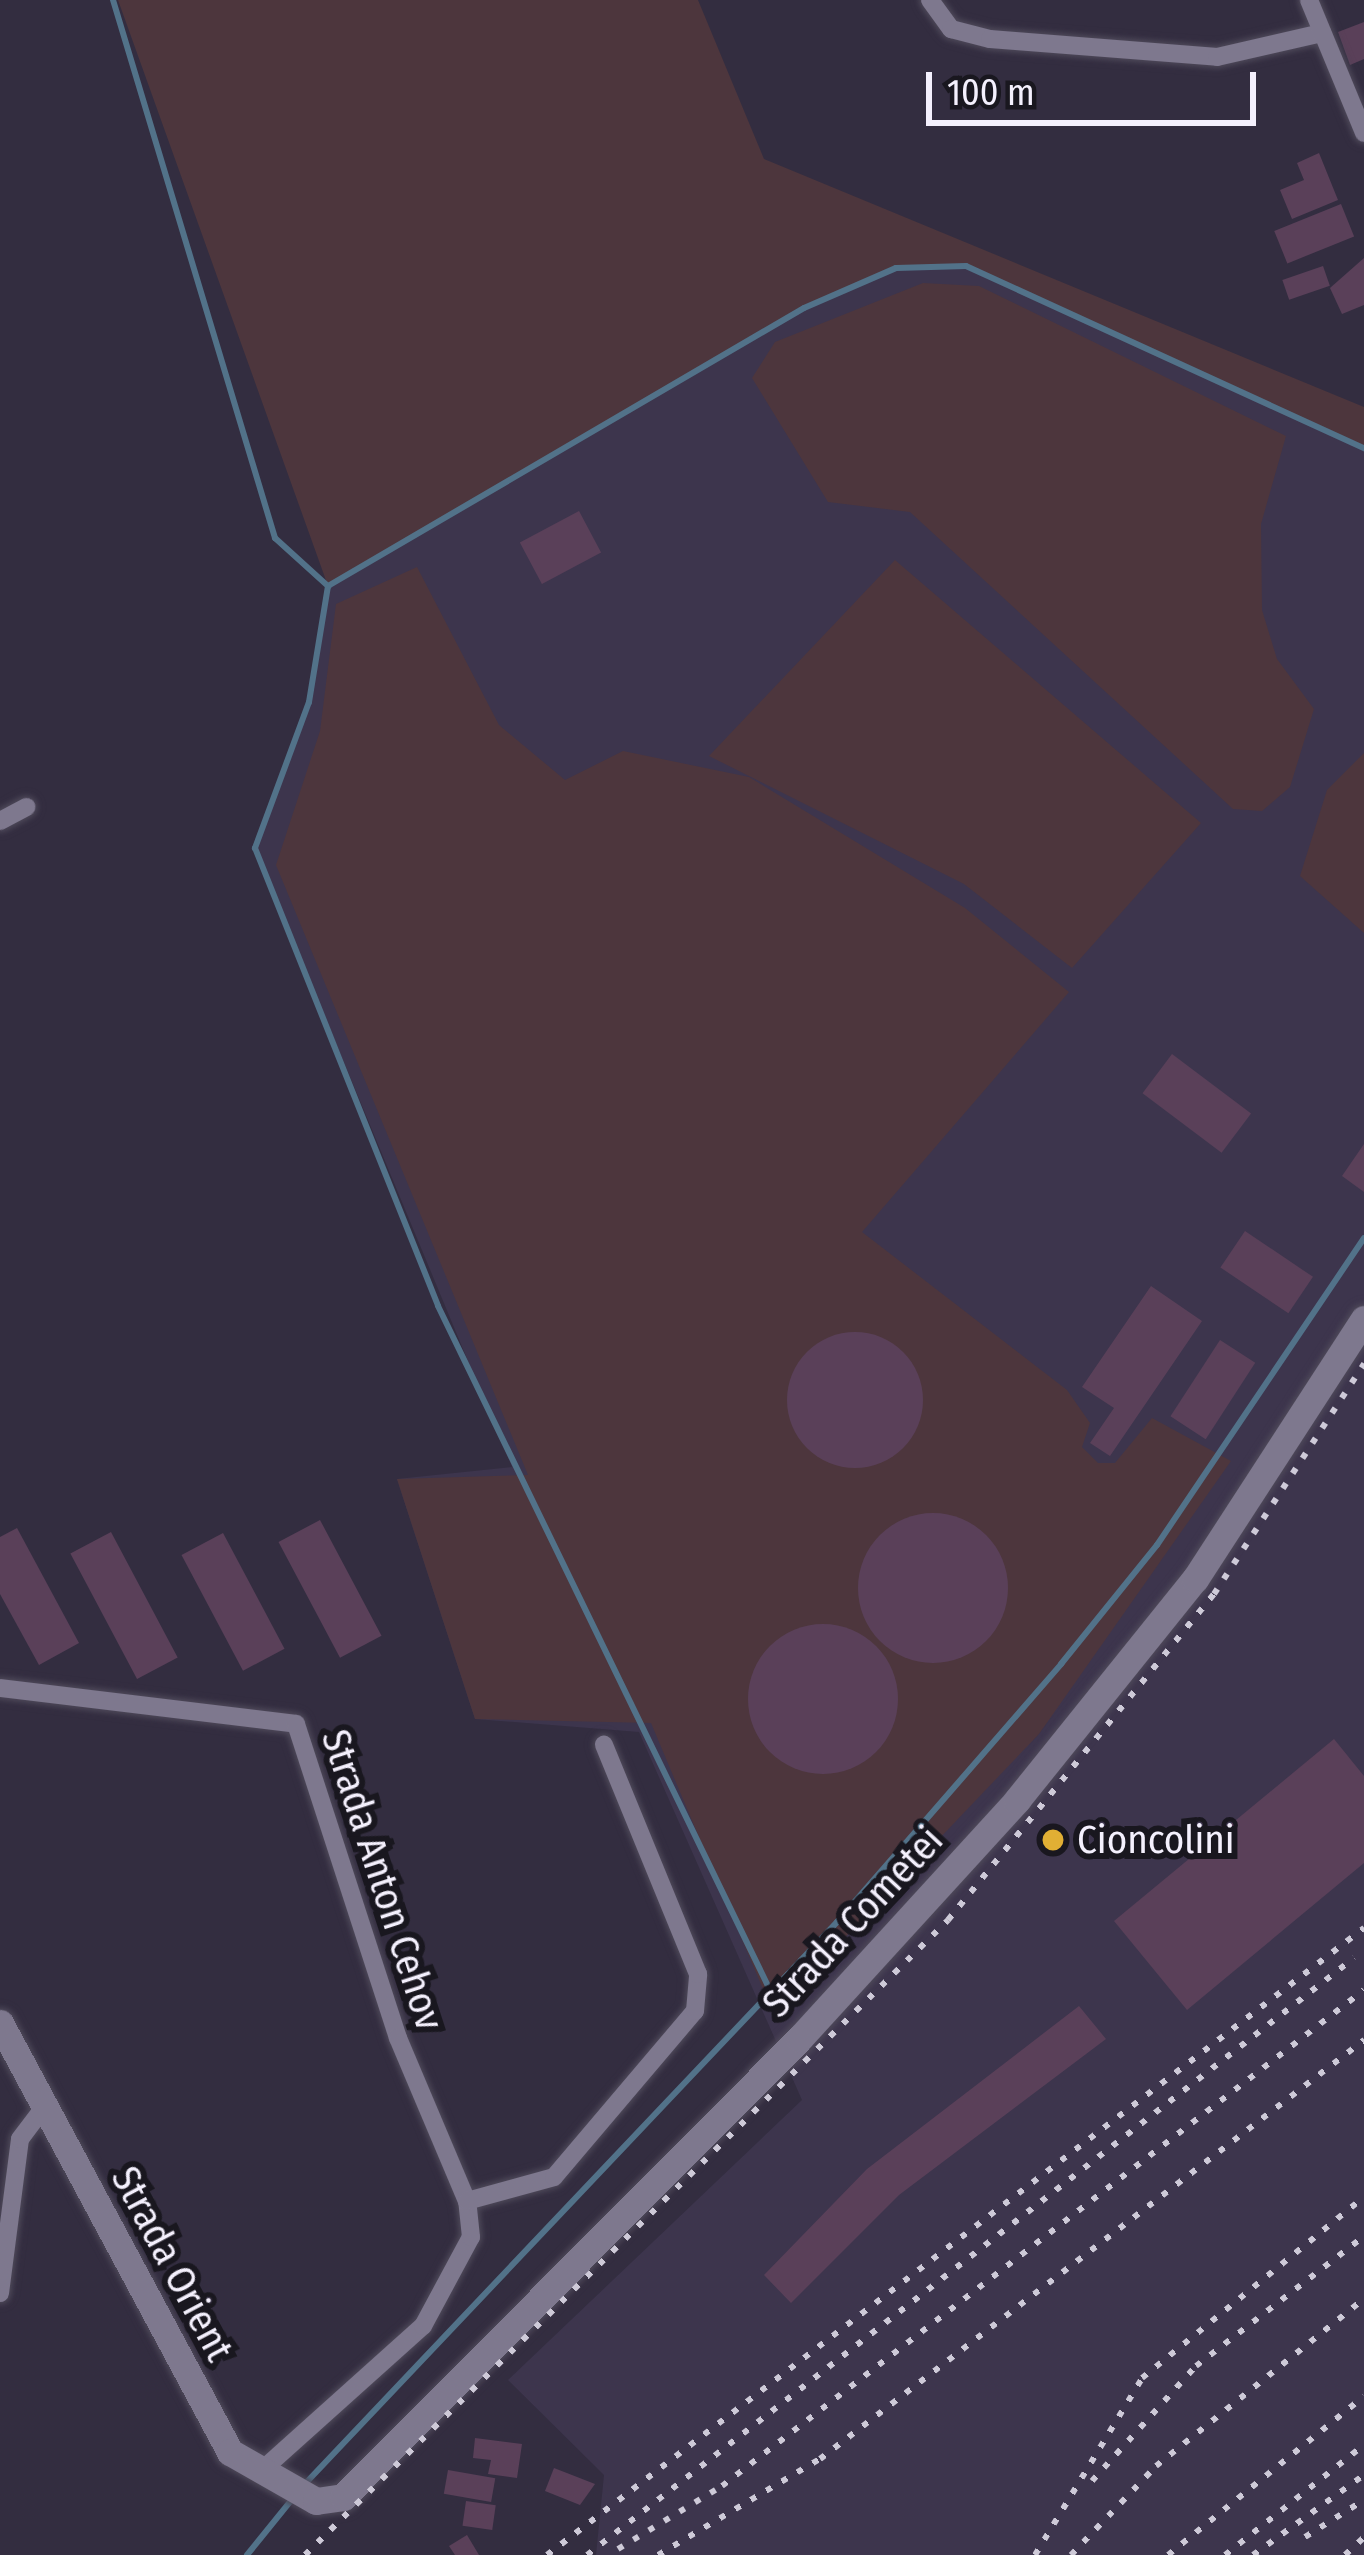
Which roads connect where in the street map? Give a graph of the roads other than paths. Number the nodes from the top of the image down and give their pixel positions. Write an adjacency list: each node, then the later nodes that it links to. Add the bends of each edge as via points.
1 (930, 0): 3 (street, via 951,29 990,39 1217,57)
2 (1309, 0): 3 (street)
3 (1322, 33): 4 (street)
4 (1364, 134)
5 (26, 808): 6 (street)
6 (0, 820)
7 (1364, 1319): 15 (street, Strada Cometei, via 1195,1579 909,1923 343,2497)
8 (0, 1688): 12 (street, Strada Anton Cehov, via 296,1724 398,2038)
9 (604, 1745): 12 (street, via 698,1974 694,2011 554,2176)
10 (0, 2023): 11 (street, Strada Orient)
11 (44, 2107): 13 (street, via 20,2139); 14 (street, Strada Orient, via 223,2443)
12 (467, 2201): 14 (street, via 471,2237 423,2326)
13 (0, 2293)
14 (264, 2479): 15 (street, Strada Orient)
15 (316, 2501)

